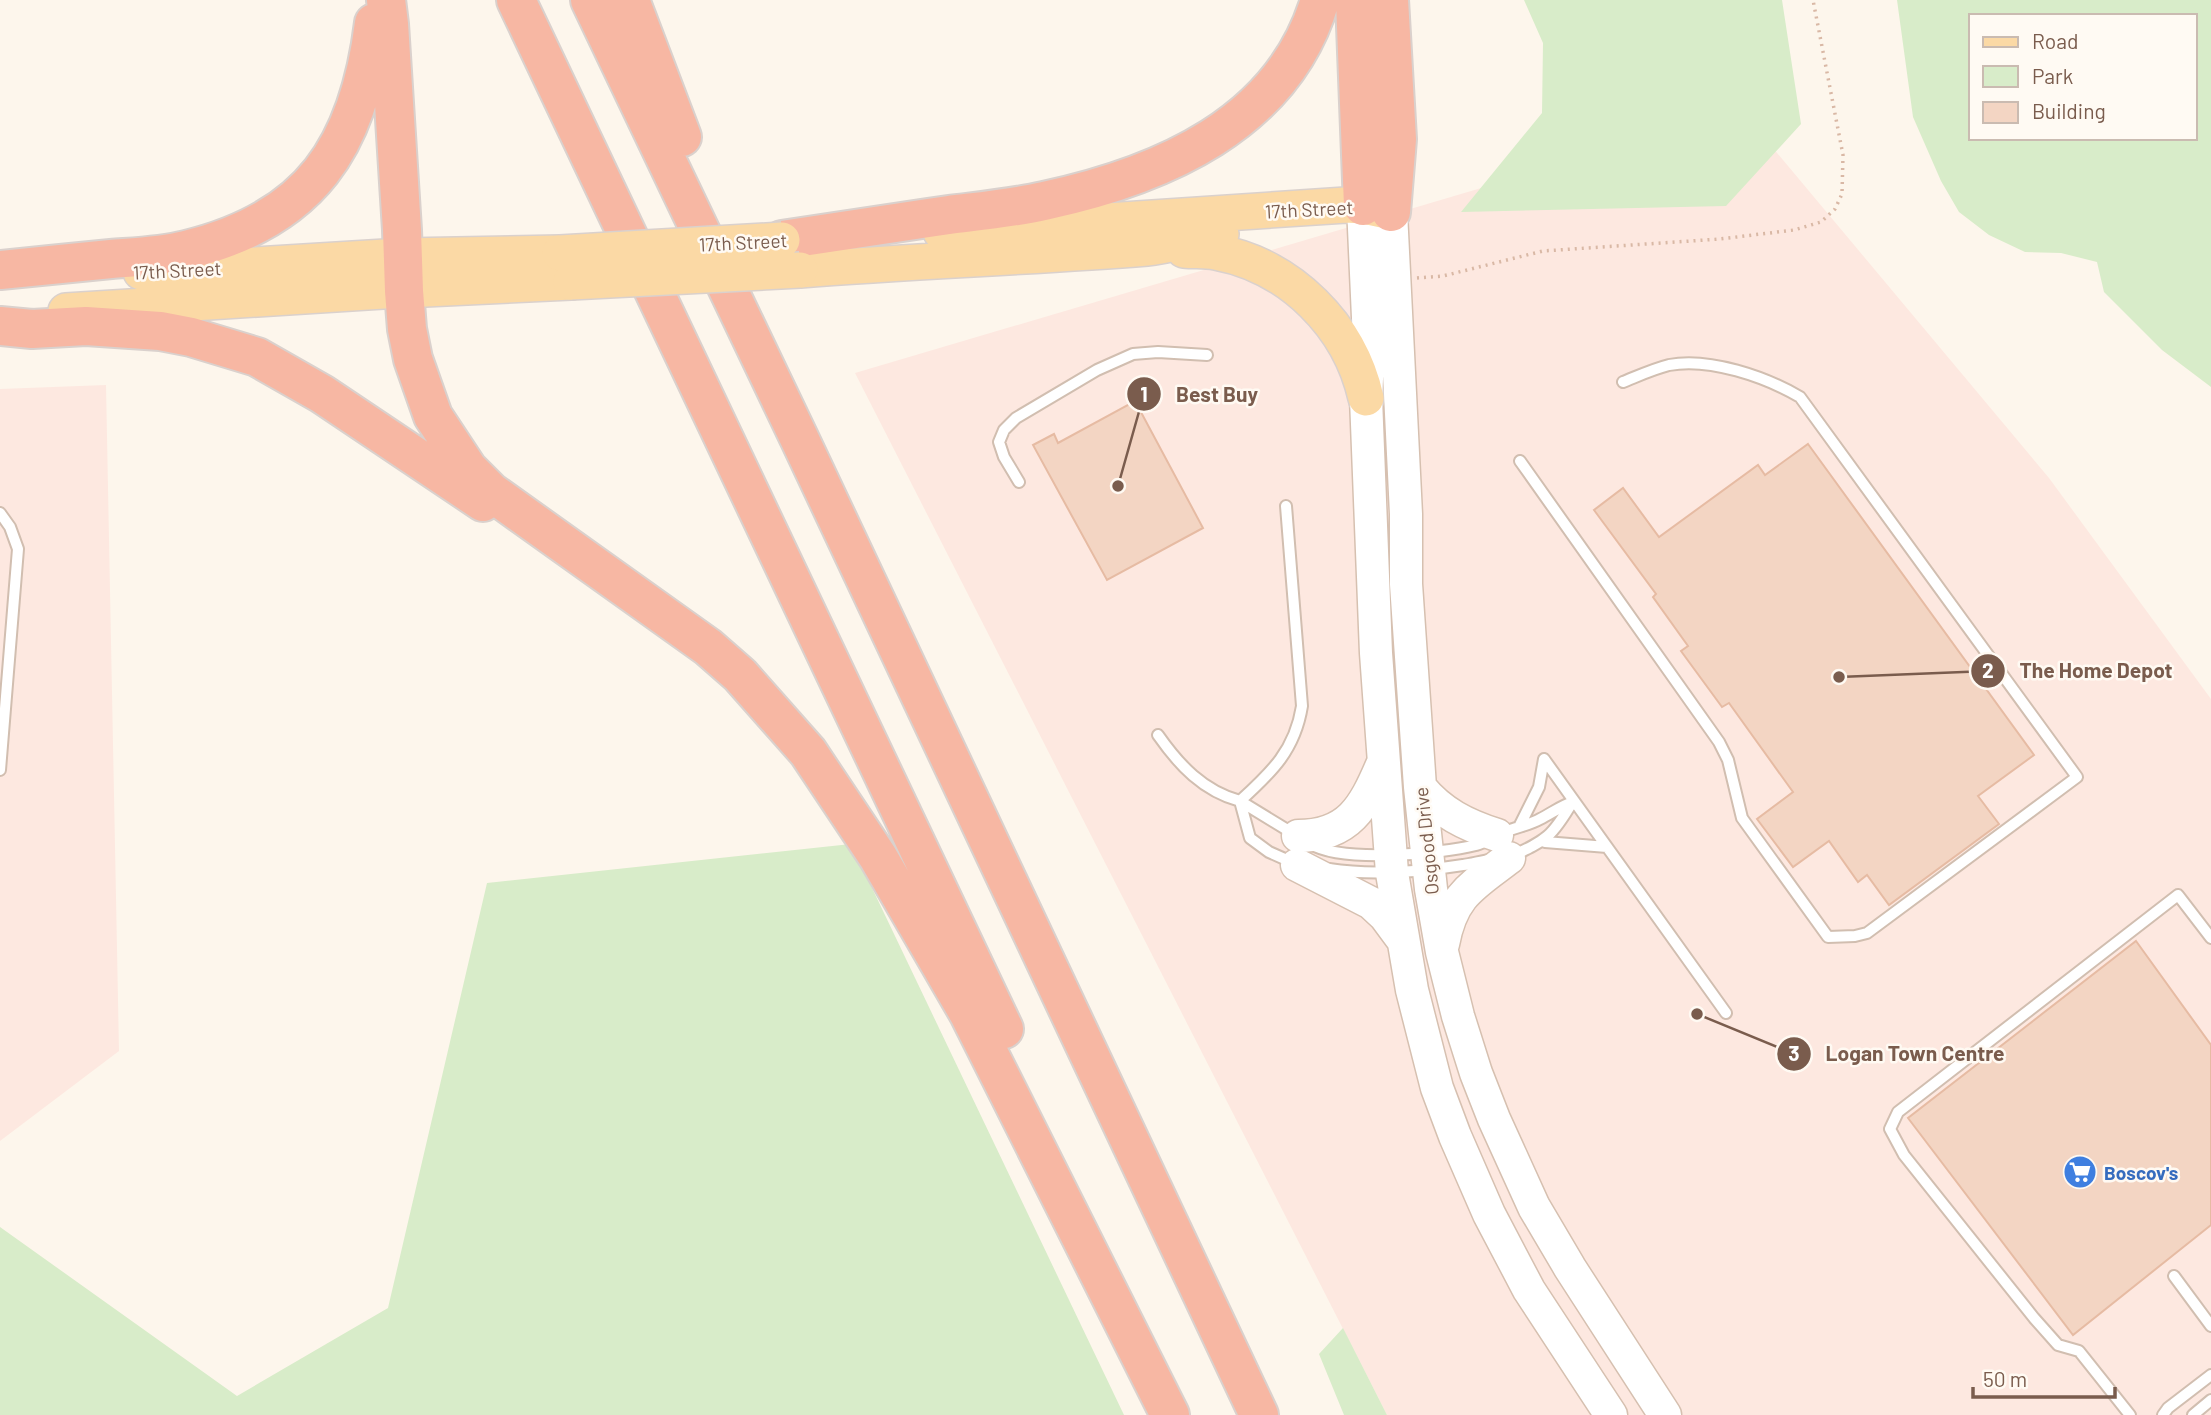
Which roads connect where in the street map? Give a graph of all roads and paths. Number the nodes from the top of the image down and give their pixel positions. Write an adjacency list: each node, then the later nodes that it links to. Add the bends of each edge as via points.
1 (375, 0): 13 (highway, via 370,57 347,132 323,169 284,207 251,228 184,251)
2 (386, 0): 14 (highway)
3 (516, 0): 49 (highway)
4 (590, 0): 22 (highway)
5 (631, 0): 22 (highway)
6 (1320, 0): 12 (highway, via 1307,33 1279,78 1222,132 1197,149 1104,186)
7 (1356, 0): 10 (highway)
8 (1389, 0): 10 (highway, via 1397,139)
9 (1813, 0): 16 (path, via 1843,155 1842,194 1821,222 1720,239 1543,251 1443,276)
10 (1373, 214): 11 (main road, 17th Street, via 1198,236); 12 (main road, 17th Street, via 1346,205 991,230); 16 (main road, Osgood Drive); 21 (main road, Osgood Drive)
11 (1153, 247): 12 (main road, 17th Street, via 909,262); 21 (main road, via 1236,258 1299,290 1334,325 1361,373)
12 (791, 255): 14 (main road, 17th Street, bridge)
13 (0, 270)
14 (403, 273): 15 (main road, 17th Street); 17 (main road, 17th Street); 27 (highway, via 407,330 421,387 433,416 468,469 491,492)
15 (0, 280)
16 (1393, 280): 31 (main road, Osgood Drive)
17 (0, 316)
18 (0, 326): 27 (highway, via 160,331 257,358 322,394 449,481)
19 (1207, 355): 24 (lane, via 1133,354 1016,418 999,442)
20 (1623, 383): 23 (lane, via 1660,368 1694,363 1776,383 1800,397 2077,776 1867,933 1828,937 1742,818 1720,742)
21 (1366, 398): 29 (main road, Osgood Drive)
22 (801, 442): 50 (highway)
23 (1520, 461)
24 (1019, 482)
25 (1286, 506): 32 (lane, via 1303,706 1291,745)
26 (0, 513): 30 (lane, via 18,549)
27 (638, 596): 48 (highway, via 740,676 808,751 838,795 969,1014)
28 (1158, 735): 32 (lane, via 1200,782 1221,796)
29 (1384, 761): 37 (main road, via 1359,811); 39 (main road, Osgood Drive)
30 (0, 770)
31 (1420, 787): 34 (main road, via 1444,812); 38 (main road, Osgood Drive)
32 (1240, 801): 37 (lane); 37 (lane, via 1250,838 1269,852)
33 (1573, 802): 34 (lane, via 1552,810); 34 (lane, via 1544,760 1539,787); 35 (lane); 36 (lane)
34 (1509, 839): 35 (lane); 38 (lane); 38 (lane); 42 (main road, via 1463,895 1448,921)
35 (1545, 842): 36 (lane)
36 (1607, 847): 43 (lane)
37 (1298, 850): 39 (lane, via 1315,847); 39 (lane, via 1362,873); 41 (main road, via 1371,903)
38 (1428, 861): 39 (lane); 39 (lane); 42 (main road, Osgood Drive)
39 (1391, 863): 41 (main road, Osgood Drive)
40 (2211, 938): 53 (lane, via 2178,895 1898,1112 1890,1129 1904,1155 2034,1318 2058,1345 2079,1351)
41 (1402, 940): 51 (main road, Osgood Drive, via 1437,1088 1471,1175 1529,1290)
42 (1441, 952): 52 (main road, Osgood Drive, via 1476,1073 1534,1207)
43 (1726, 1013)
44 (2174, 1276): 45 (lane)
45 (2211, 1326)
46 (2211, 1375): 54 (lane)
47 (2211, 1400): 55 (lane)
48 (1170, 1415)
49 (1186, 1415)
50 (1259, 1415)
51 (1611, 1415)
52 (1665, 1415)
53 (2130, 1415)
54 (2163, 1415)
55 (2193, 1415)

